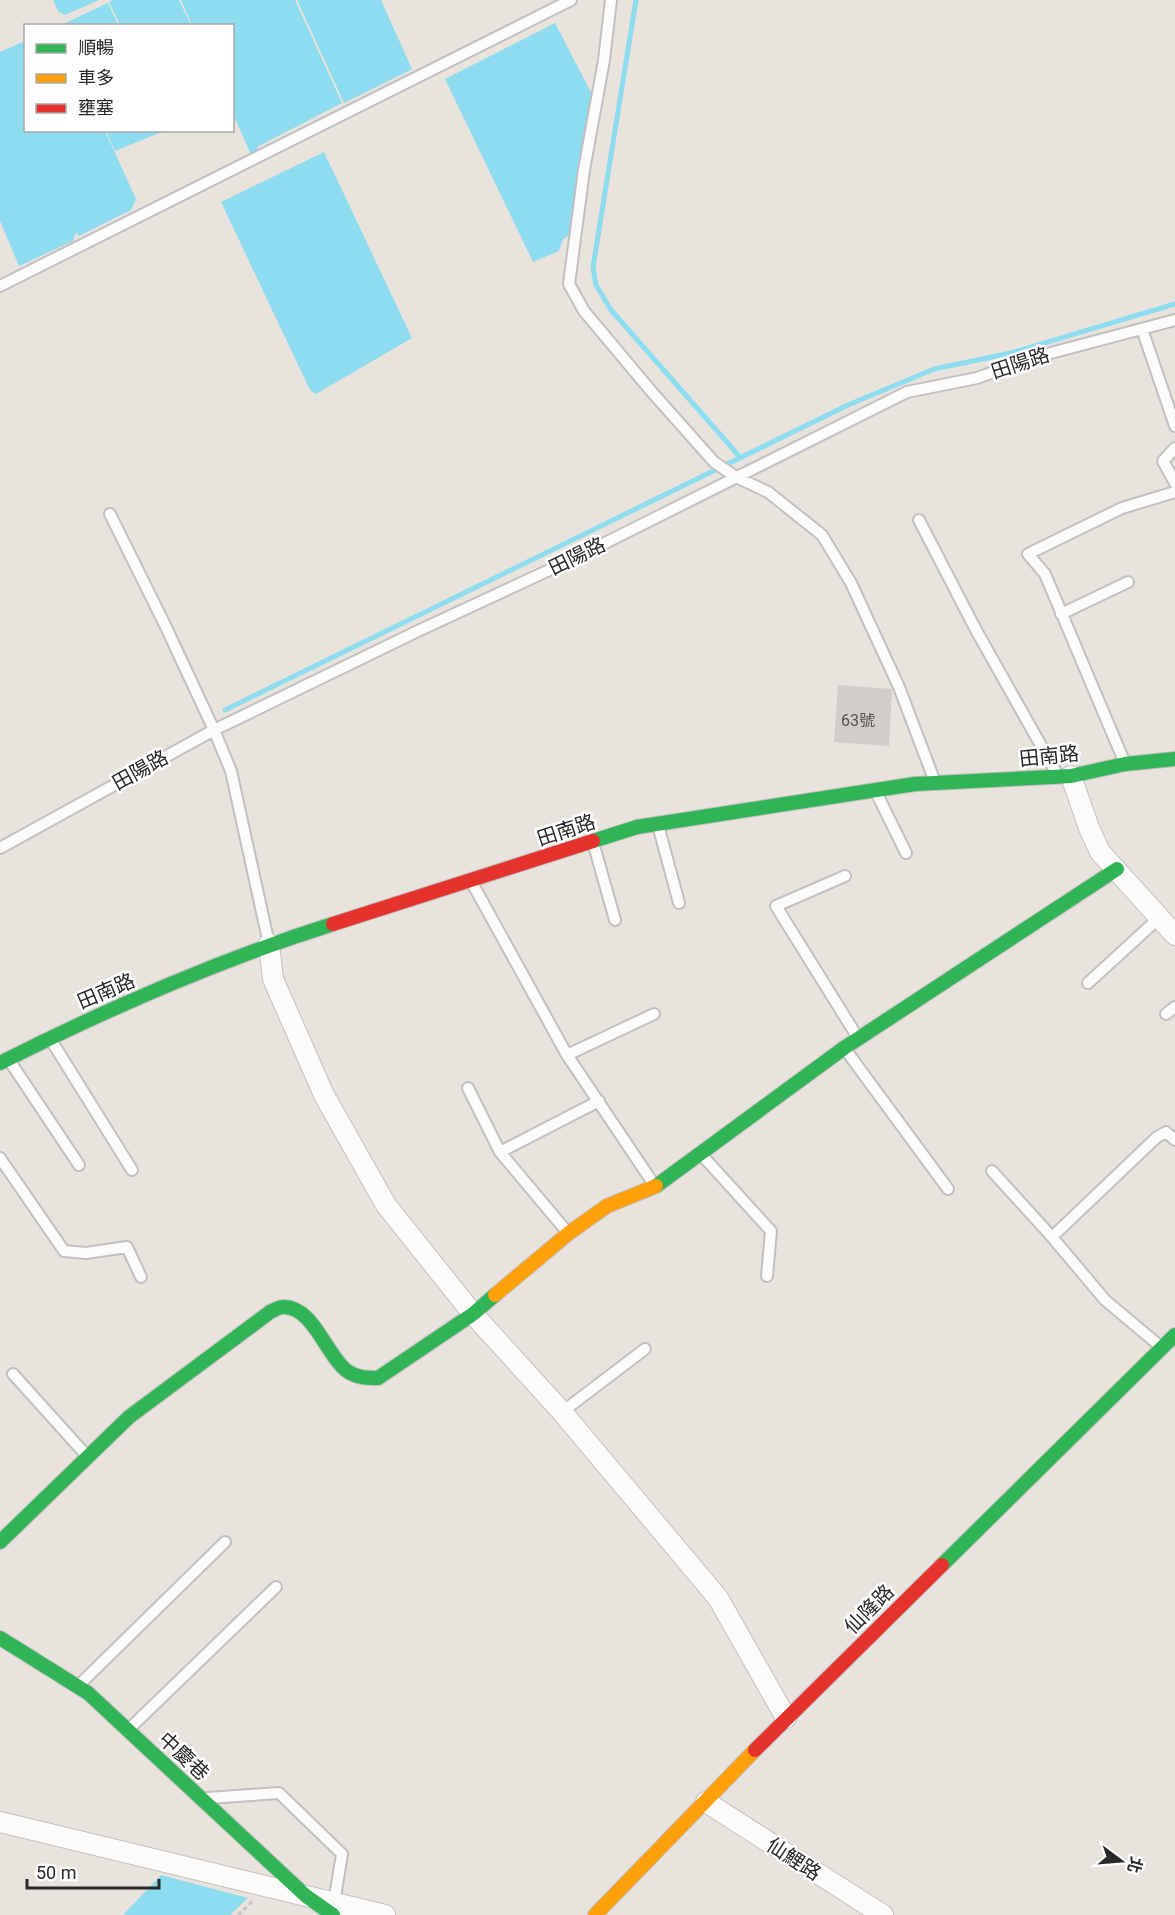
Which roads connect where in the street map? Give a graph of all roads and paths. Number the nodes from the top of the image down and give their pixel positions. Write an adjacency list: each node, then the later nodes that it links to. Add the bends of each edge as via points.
1 (571, 0): 3 (lane)
2 (611, 0): 8 (lane, via 569,284 584,310 651,391 714,462)
3 (0, 286)
4 (1175, 320): 5 (lane, 田陽路)
5 (1142, 329): 6 (lane); 8 (lane, 田陽路, via 1032,358 977,378 907,392)
6 (1175, 426)
7 (1175, 448): 9 (lane, via 1163,461)
8 (733, 475): 15 (lane, 田陽路, via 575,558); 19 (lane, via 768,492 822,535 861,604)
9 (1175, 483)
10 (1175, 492): 14 (lane, via 1122,508 1028,554 1045,574)
11 (110, 513): 15 (lane)
12 (919, 520): 18 (lane, via 976,630)
13 (1128, 582): 14 (lane)
14 (1061, 614): 17 (lane)
15 (214, 730): 23 (lane, 田陽路); 32 (lane, via 231,771)
16 (1175, 759): 17 (street, 田南路)
17 (1125, 764): 18 (street, 田南路)
18 (1065, 776): 19 (street, 田南路); 25 (street, via 1100,852)
19 (936, 783): 20 (street, 田南路)
20 (875, 790): 21 (street, 田南路); 24 (lane)
21 (658, 824): 22 (street, 田南路); 28 (lane)
22 (593, 841): 27 (street, 田南路); 30 (lane)
23 (0, 848)
24 (906, 854)
25 (1117, 869): 29 (street); 36 (street)
26 (845, 876): 36 (lane, via 776,906)
27 (471, 881): 32 (street, 田南路); 38 (lane)
28 (679, 903)
29 (1160, 916): 31 (street); 33 (lane)
30 (615, 920)
31 (1175, 935)
32 (269, 944): 35 (street, 田南路); 55 (street, via 273,978 330,1105 386,1205)
33 (1088, 983)
34 (654, 1014): 38 (lane)
35 (49, 1038): 39 (street, 田南路); 47 (lane)
36 (858, 1039): 37 (street)
37 (844, 1048): 44 (street); 50 (lane)
38 (567, 1055): 41 (lane)
39 (4, 1060): 46 (lane)
40 (468, 1088): 43 (lane)
41 (599, 1101): 43 (lane); 49 (lane)
42 (1175, 1140): 52 (lane, via 1166,1132 1157,1137)
43 (500, 1152): 51 (lane)
44 (700, 1153): 49 (street); 54 (lane, via 771,1231)
45 (0, 1158): 53 (lane, via 64,1251 86,1253 127,1246)
46 (79, 1165)
47 (132, 1170)
48 (992, 1171): 52 (lane)
49 (655, 1186): 51 (street, via 607,1206)
50 (948, 1189)
51 (569, 1233): 55 (street)
52 (1053, 1237): 57 (lane, via 1105,1300)
53 (141, 1276)
54 (767, 1276)
55 (473, 1314): 60 (street); 61 (street, via 378,1378 367,1380 344,1369 307,1318 283,1306 129,1417)
56 (1175, 1335): 57 (street, 仙隆路)
57 (1161, 1347): 67 (street, 仙隆路)
58 (645, 1349): 60 (lane)
59 (13, 1374): 61 (lane)
60 (562, 1412): 67 (street, via 718,1598)
61 (88, 1457): 62 (street)
62 (0, 1542)
63 (225, 1542): 66 (lane)
64 (276, 1587): 68 (lane)
65 (0, 1638): 66 (street, 中慶巷)
66 (78, 1686): 68 (street, 中慶巷)
67 (786, 1718): 70 (street, 仙隆路)
68 (128, 1730): 69 (street, 中慶巷)
69 (201, 1798): 72 (street, 中慶巷); 73 (lane, via 279,1793 342,1854)
70 (706, 1802): 75 (street, 仙隆路); 76 (street, 仙鯉路)
71 (0, 1822): 72 (street)
72 (306, 1896): 73 (street)
73 (334, 1909): 74 (street)
74 (385, 1915)
75 (595, 1915)
76 (883, 1915)

